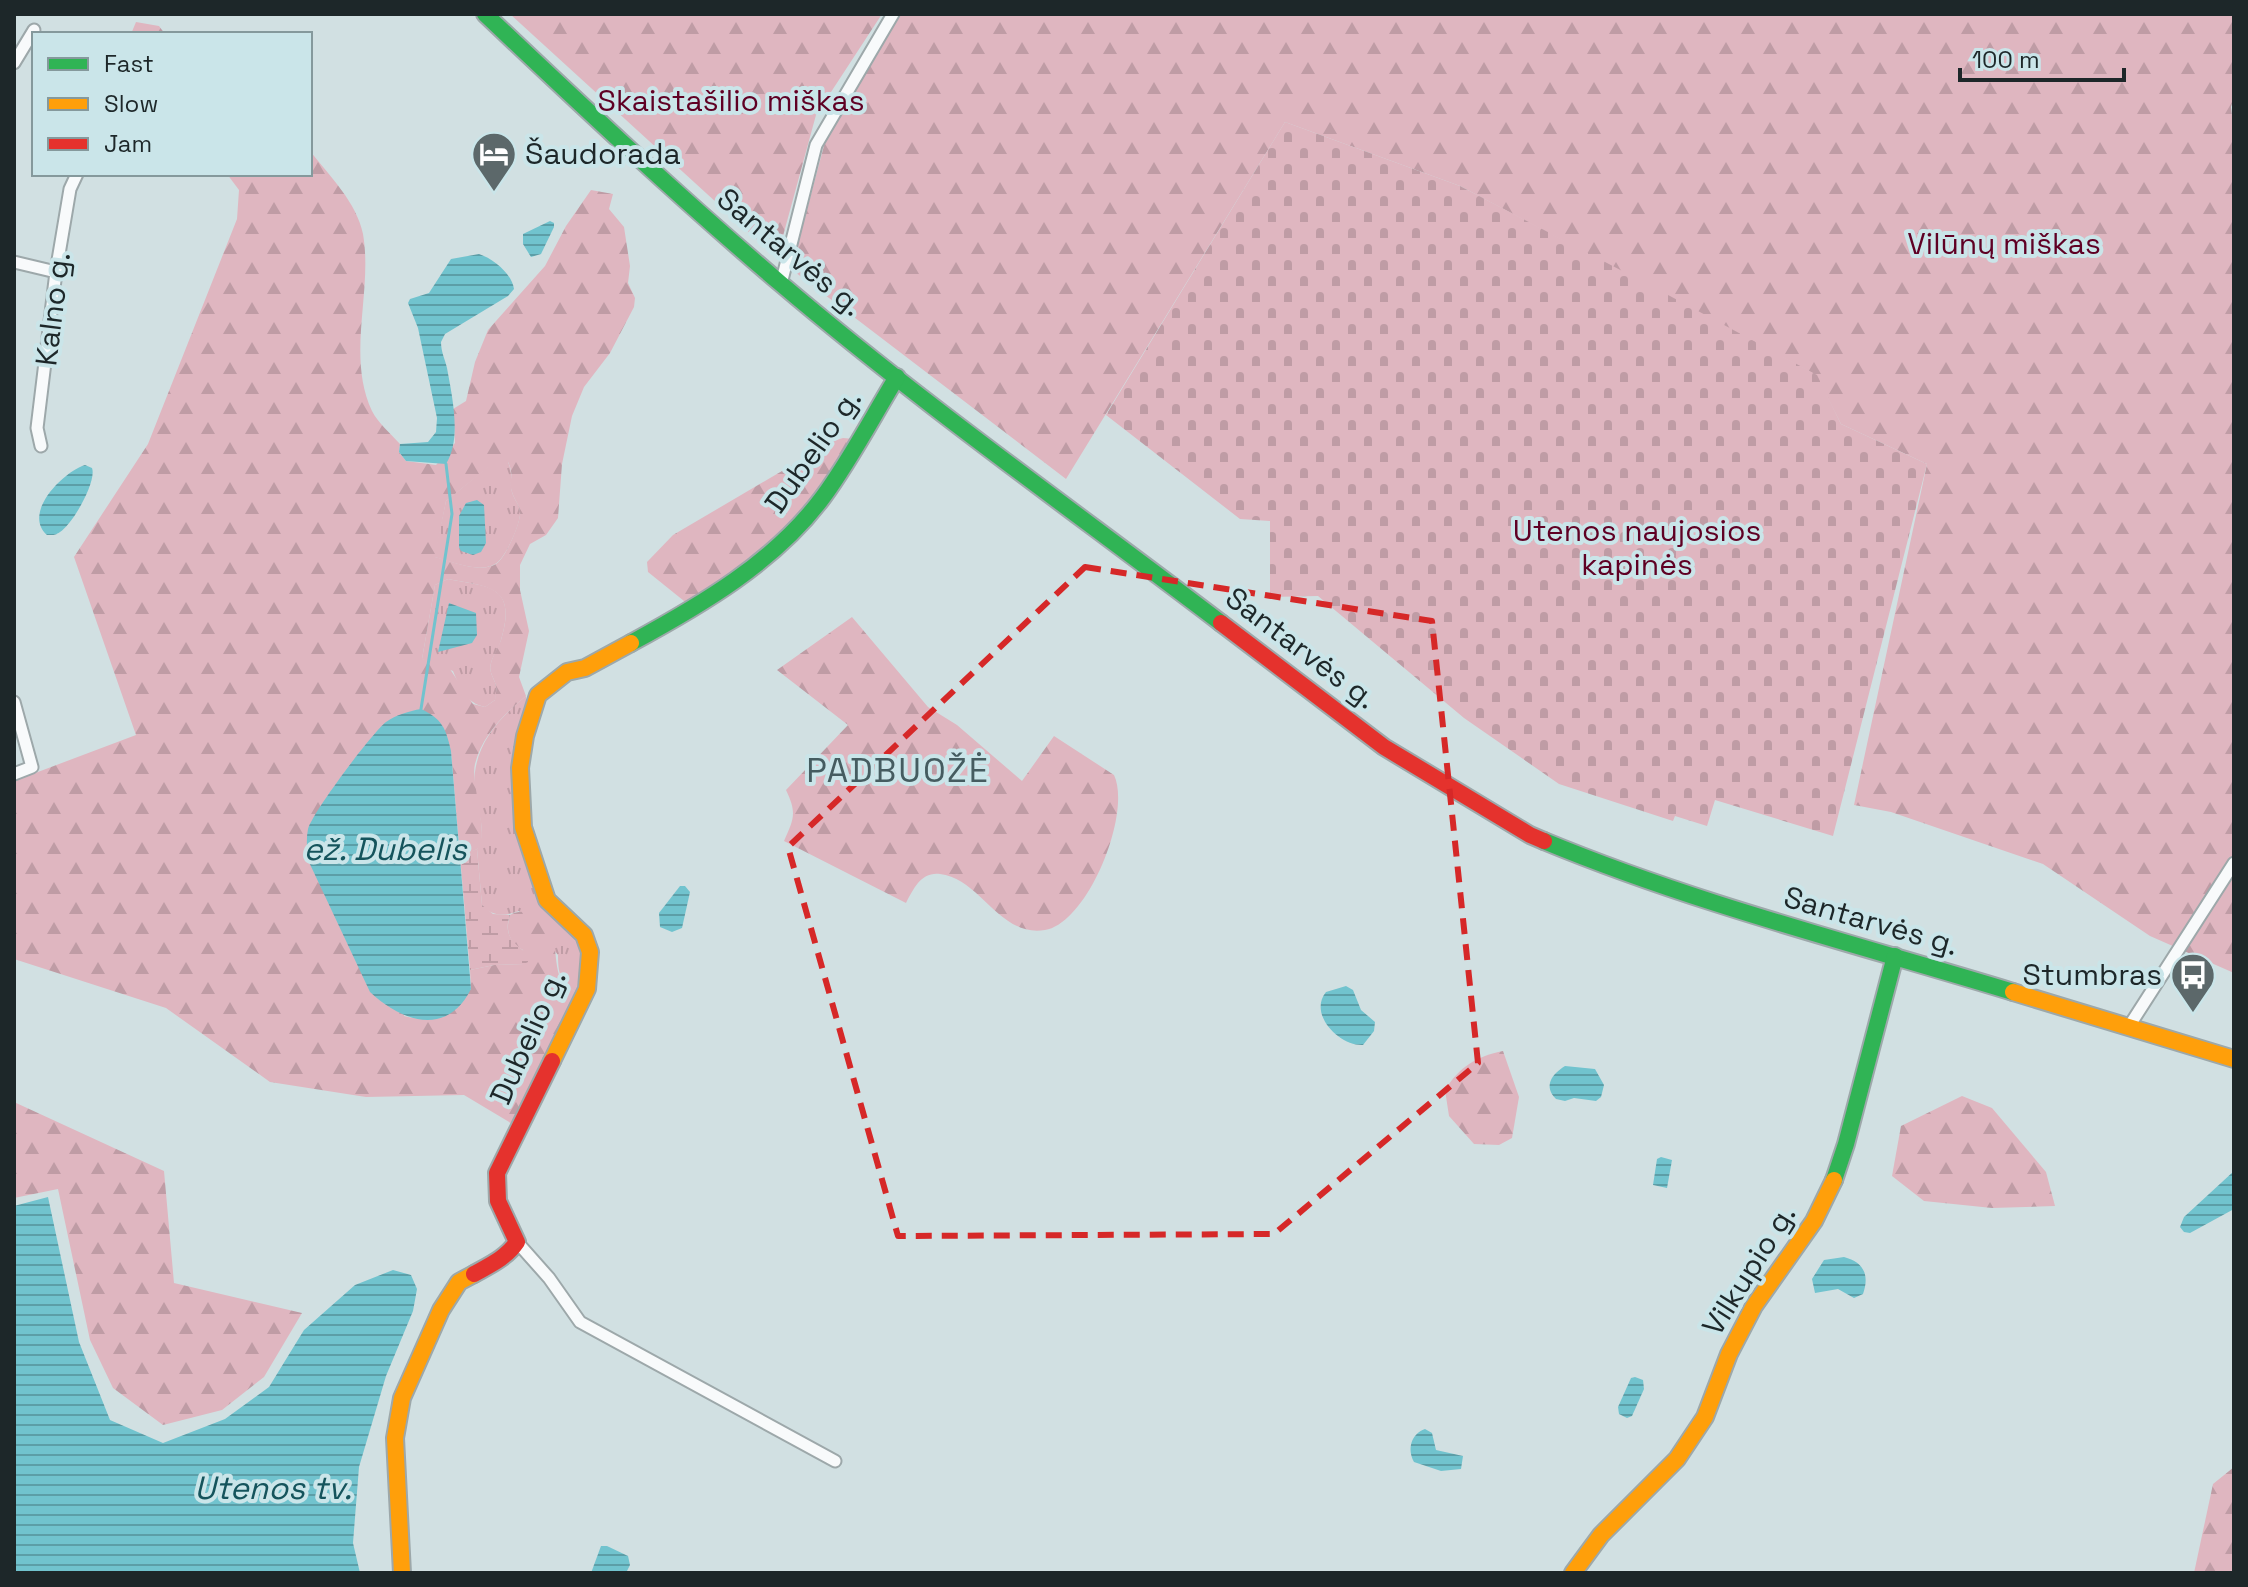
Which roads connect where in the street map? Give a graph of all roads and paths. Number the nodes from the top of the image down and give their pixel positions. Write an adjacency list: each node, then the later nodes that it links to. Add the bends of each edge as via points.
1 (485, 14): 8 (street, Santarvės g.)
2 (893, 14): 8 (street, via 816,145)
3 (32, 33): 4 (street)
4 (14, 63)
5 (76, 176): 7 (street, Kalno g.)
6 (14, 262): 7 (street)
7 (56, 272): 10 (street, Kalno g., via 37,428)
8 (781, 284): 9 (street, Santarvės g.)
9 (897, 377): 14 (street, Santarvės g., via 1384,747 1499,818 1559,848 1672,889); 17 (street, Dubelio g., via 823,497 788,537 686,613 585,668 567,672 538,695 531,710 520,768 523,827 547,900 584,935 590,952 587,989 497,1173 498,1208)
10 (41, 446)
11 (14, 702): 12 (street, via 32,767)
12 (14, 774)
13 (2234, 863): 15 (street)
14 (1895, 956): 15 (street, Santarvės g.); 20 (street, Vilkupio g., via 1846,1144 1814,1221 1754,1306 1705,1417 1677,1459 1601,1535)
15 (2128, 1028): 16 (street, Santarvės g.)
16 (2234, 1059)
17 (517, 1242): 18 (street, via 580,1322); 19 (street, via 498,1261 459,1282 402,1398 395,1438)
18 (835, 1461)
19 (402, 1573)
20 (1573, 1573)

